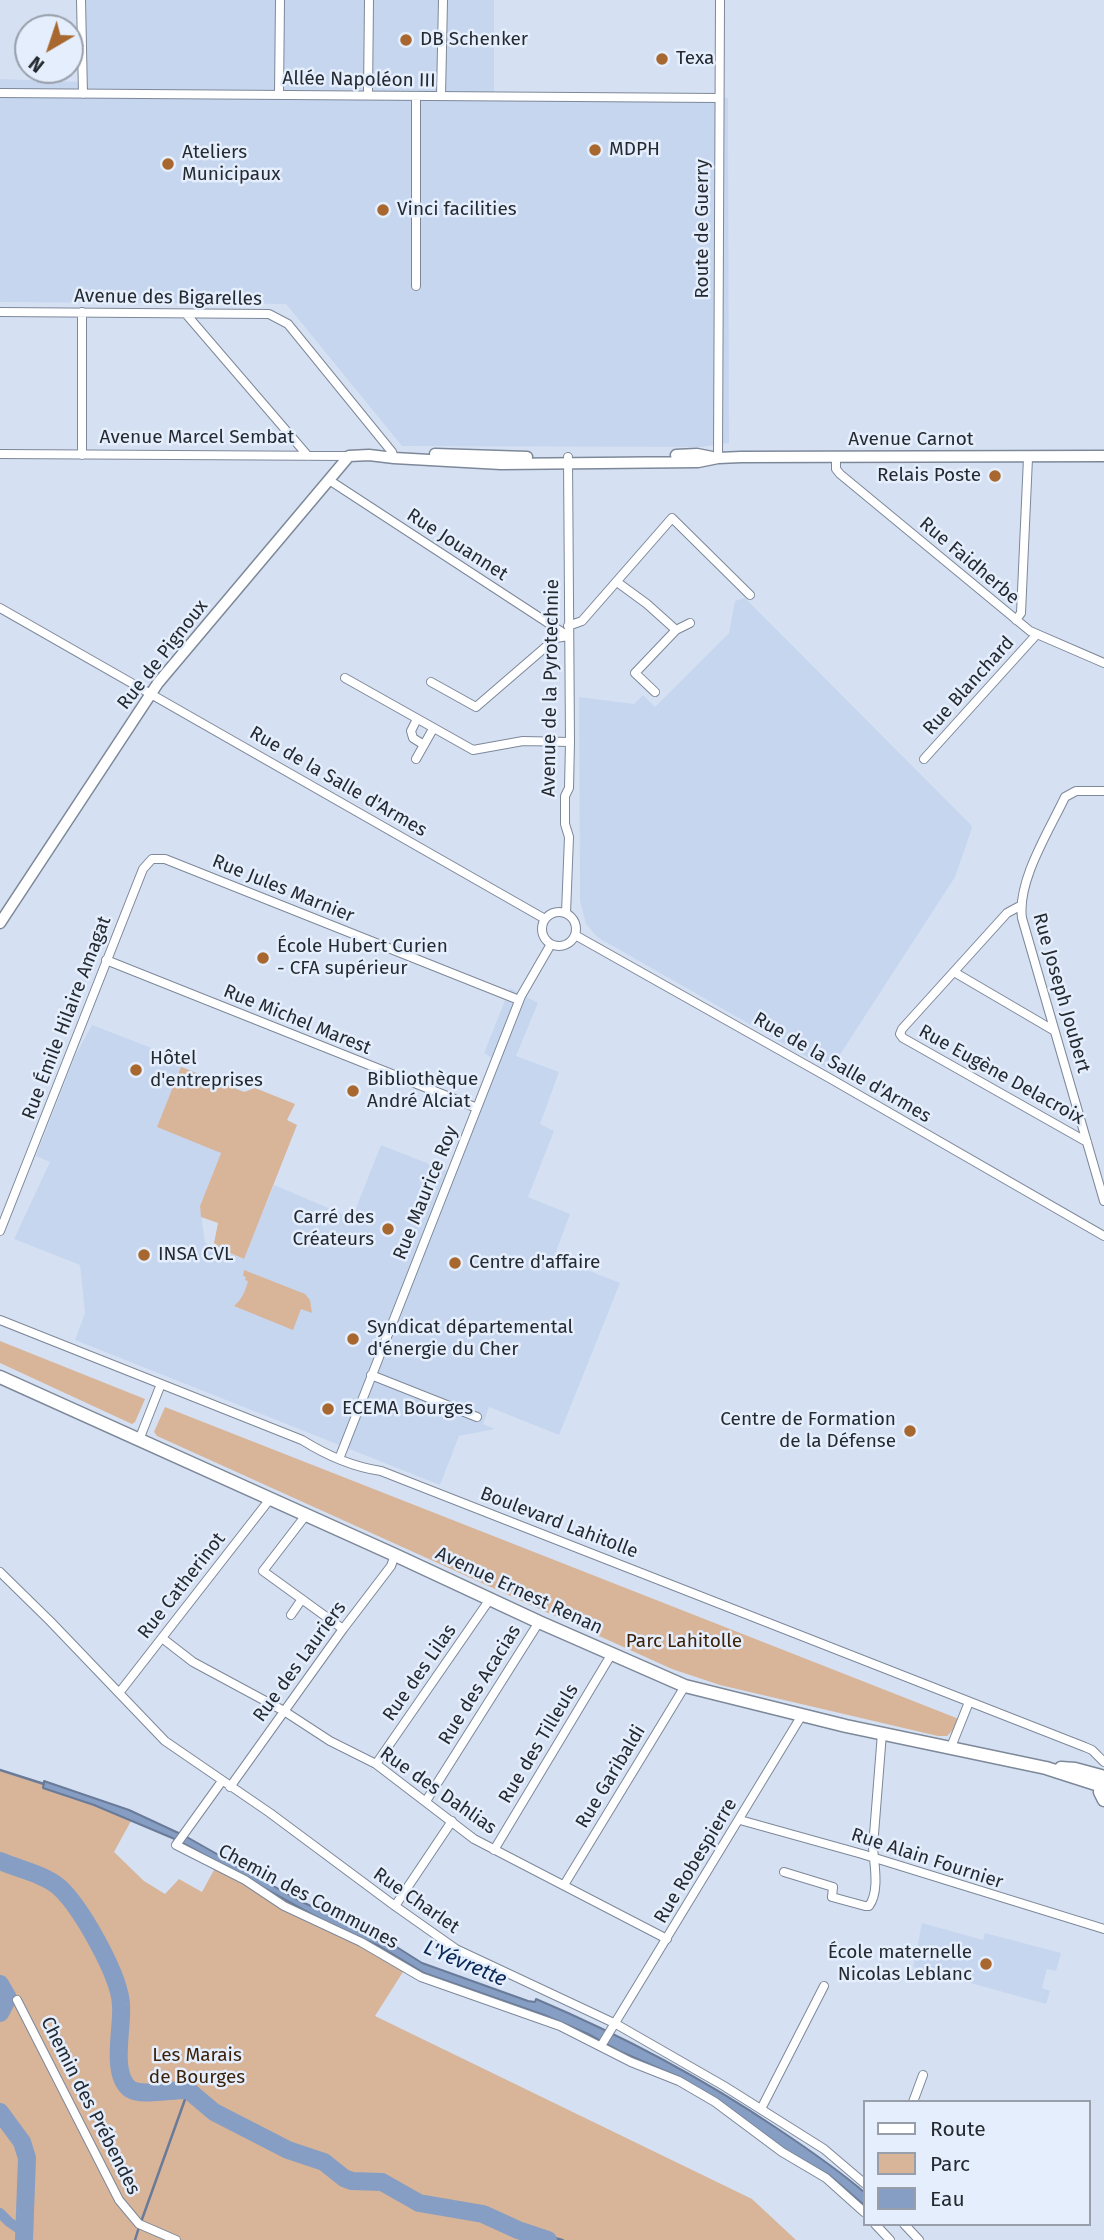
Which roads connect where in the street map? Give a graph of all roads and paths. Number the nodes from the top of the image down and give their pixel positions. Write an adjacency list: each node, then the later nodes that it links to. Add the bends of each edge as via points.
1 (81, 0): 7 (street)
2 (280, 0): 8 (street)
3 (369, 0): 9 (street)
4 (443, 0): 11 (street)
5 (720, 0): 12 (street, Route de Guerry)
6 (0, 93): 7 (street, Allée Napoléon III)
7 (82, 94): 8 (street, Allée Napoléon III)
8 (279, 95): 9 (street, Allée Napoléon III)
9 (368, 95): 10 (street, Allée Napoléon III)
10 (416, 96): 11 (street, Allée Napoléon III); 13 (street)
11 (441, 96): 12 (street, Allée Napoléon III)
12 (719, 98): 24 (street, Route de Guerry)
13 (416, 286)
14 (0, 313): 15 (street, Avenue des Bigarelles)
15 (82, 313): 16 (street, Avenue des Bigarelles); 18 (street)
16 (186, 314): 19 (street, Avenue des Bigarelles, via 269,314 288,324); 20 (street)
17 (0, 454): 18 (street, Avenue Marcel Sembat)
18 (82, 455): 20 (street, Avenue Marcel Sembat)
19 (393, 455): 21 (main road, Avenue Marcel Sembat); 26 (main road, Avenue Marcel Sembat, via 501,464)
20 (307, 456): 21 (street, Avenue Marcel Sembat)
21 (349, 456): 27 (main road, Rue de Pignoux)
22 (1104, 456): 25 (main road, Avenue Carnot)
23 (836, 457): 24 (main road, Avenue Carnot); 25 (main road, Avenue Carnot); 31 (street, Rue Faidherbe, via 840,474)
24 (718, 458): 26 (main road, Avenue Carnot, via 698,462)
25 (1028, 458): 31 (street, via 1021,613)
26 (568, 460): 33 (street, Avenue de la Pyrotechnie)
27 (329, 480): 36 (street, Rue Jouannet); 41 (main road, Rue de Pignoux)
28 (617, 582): 29 (street, via 672,518); 33 (street, via 582,621); 34 (street)
29 (750, 595)
30 (0, 608): 41 (street, Rue de la Salle d'Armes)
31 (1016, 620): 35 (street, Rue Faidherbe)
32 (690, 623): 34 (street)
33 (568, 626): 36 (street, Avenue de la Pyrotechnie)
34 (676, 630): 40 (street, via 635,673)
35 (1037, 634): 37 (street, Rue Faidherbe); 47 (street, Rue Blanchard)
36 (568, 636): 39 (street, via 556,638 476,707); 44 (street, Avenue de la Pyrotechnie)
37 (1104, 663)
38 (345, 678): 42 (street)
39 (431, 682)
40 (654, 692)
41 (151, 694): 52 (street, Rue de la Salle d'Armes); 53 (main road, Rue de Pignoux)
42 (417, 719): 43 (street); 45 (street, via 411,731)
43 (433, 729): 44 (street, via 472,750 518,742); 45 (street)
44 (570, 741): 51 (street, Avenue de la Pyrotechnie, via 565,796 569,837)
45 (424, 745): 46 (street)
46 (416, 759)
47 (924, 759)
48 (1104, 792): 50 (street, Rue Joseph Joubert, via 1076,791 1065,797 1025,883)
49 (152, 859): 56 (street, Rue Émile Hilaire Amagat, via 143,869); 58 (street, Rue Jules Marnier, via 165,859)
50 (1020, 906): 57 (street, via 1007,913); 59 (street, Rue Joseph Joubert)
51 (566, 913): 52 (street, via 558,911); 54 (street, via 575,922)
52 (545, 919): 55 (street, via 544,937)
53 (0, 923)
54 (575, 935): 55 (street, via 565,945); 64 (street, Rue de la Salle d'Armes)
55 (551, 944): 58 (street, Rue Maurice Roy)
56 (106, 960): 60 (street, Rue Michel Marest); 63 (street, Rue Émile Hilaire Amagat)
57 (954, 972): 59 (street); 61 (street, Rue Eugène Delacroix, via 902,1028 903,1038)
58 (519, 1000): 60 (street, Rue Maurice Roy)
59 (1053, 1030): 61 (street, Rue Joseph Joubert)
60 (477, 1108): 66 (street, Rue Maurice Roy)
61 (1087, 1142): 62 (street, Rue Joseph Joubert)
62 (1104, 1201)
63 (0, 1231)
64 (1104, 1236)
65 (0, 1320): 68 (street, Boulevard Lahitolle)
66 (371, 1375): 69 (street); 71 (street, Rue Maurice Roy)
67 (0, 1377): 70 (main road, Avenue Ernest Renan)
68 (161, 1384): 70 (street); 71 (street, Boulevard Lahitolle)
69 (477, 1417)
70 (139, 1440): 72 (main road, Avenue Ernest Renan)
71 (339, 1459): 85 (street, Boulevard Lahitolle, via 394,1476)
72 (270, 1499): 73 (main road, Avenue Ernest Renan); 81 (street, Rue Catherinot)
73 (306, 1515): 74 (main road, Avenue Ernest Renan); 76 (street, via 263,1570)
74 (396, 1555): 77 (main road, Avenue Ernest Renan); 80 (street, Rue des Lauriers)
75 (0, 1572): 84 (street, Rue Charlet)
76 (302, 1599): 78 (street); 80 (street)
77 (490, 1599): 79 (main road, Avenue Ernest Renan); 91 (street, Rue des Lilas)
78 (291, 1615)
79 (539, 1622): 82 (main road, Avenue Ernest Renan); 96 (street, Rue des Acacias)
80 (343, 1629): 86 (street, Rue des Lauriers)
81 (162, 1638): 84 (street, Rue Catherinot); 86 (street, Rue des Dahlias, via 193,1661)
82 (611, 1655): 83 (main road, Avenue Ernest Renan); 99 (street, Rue des Tilleuls)
83 (685, 1686): 87 (main road, Avenue Ernest Renan); 102 (street, Rue Garibaldi)
84 (119, 1693): 93 (street, Rue Charlet, via 165,1741)
85 (969, 1702): 89 (street); 90 (street, Boulevard Lahitolle, via 1092,1750)
86 (284, 1711): 91 (street, Rue des Dahlias); 94 (street, Rue des Lauriers)
87 (802, 1715): 88 (main road, Avenue Ernest Renan); 97 (street, Rue Robespierre)
88 (882, 1733): 89 (main road, Avenue Ernest Renan); 100 (street)
89 (951, 1747): 92 (main road, Avenue Ernest Renan)
90 (1104, 1762)
91 (376, 1765): 96 (street, Rue des Dahlias)
92 (1102, 1777): 95 (main road)
93 (222, 1781): 94 (street, Rue Charlet); 109 (street, Chemin des Communes, via 179,1840 284,1906 421,1977)
94 (230, 1787): 103 (street, Rue Charlet)
95 (1104, 1800)
96 (426, 1801): 98 (street, Rue des Dahlias)
97 (740, 1820): 100 (street, Rue Alain Fournier); 105 (street, Rue Robespierre)
98 (452, 1821): 99 (street, Rue des Dahlias); 103 (street)
99 (494, 1850): 102 (street, Rue des Dahlias)
100 (873, 1858): 101 (street, via 874,1899 869,1906 832,1898 833,1887); 104 (street, Rue Alain Fournier)
101 (784, 1872)
102 (564, 1885): 105 (street, Rue des Dahlias)
103 (395, 1906): 108 (street, Rue Charlet, via 466,1954)
104 (1104, 1929)
105 (667, 1939): 108 (street, Rue Robespierre)
106 (824, 1986): 114 (street)
107 (18, 2000): 119 (street, Chemin des Prébendes, via 119,2200 139,2224)
108 (614, 2027): 109 (street, Rue Robespierre); 111 (street, Rue Charlet)
109 (602, 2045): 113 (street, Chemin des Communes)
110 (923, 2076): 112 (street)
111 (723, 2087): 113 (street); 114 (street, Rue Charlet)
112 (914, 2100)
113 (715, 2101): 116 (street, Chemin des Communes, via 782,2152 827,2178)
114 (761, 2109): 115 (street, Rue Charlet, via 824,2149)
115 (862, 2181)
116 (862, 2210)
117 (878, 2226): 120 (street)
118 (906, 2226): 121 (street)
119 (176, 2240)
120 (890, 2240)
121 (919, 2240)

